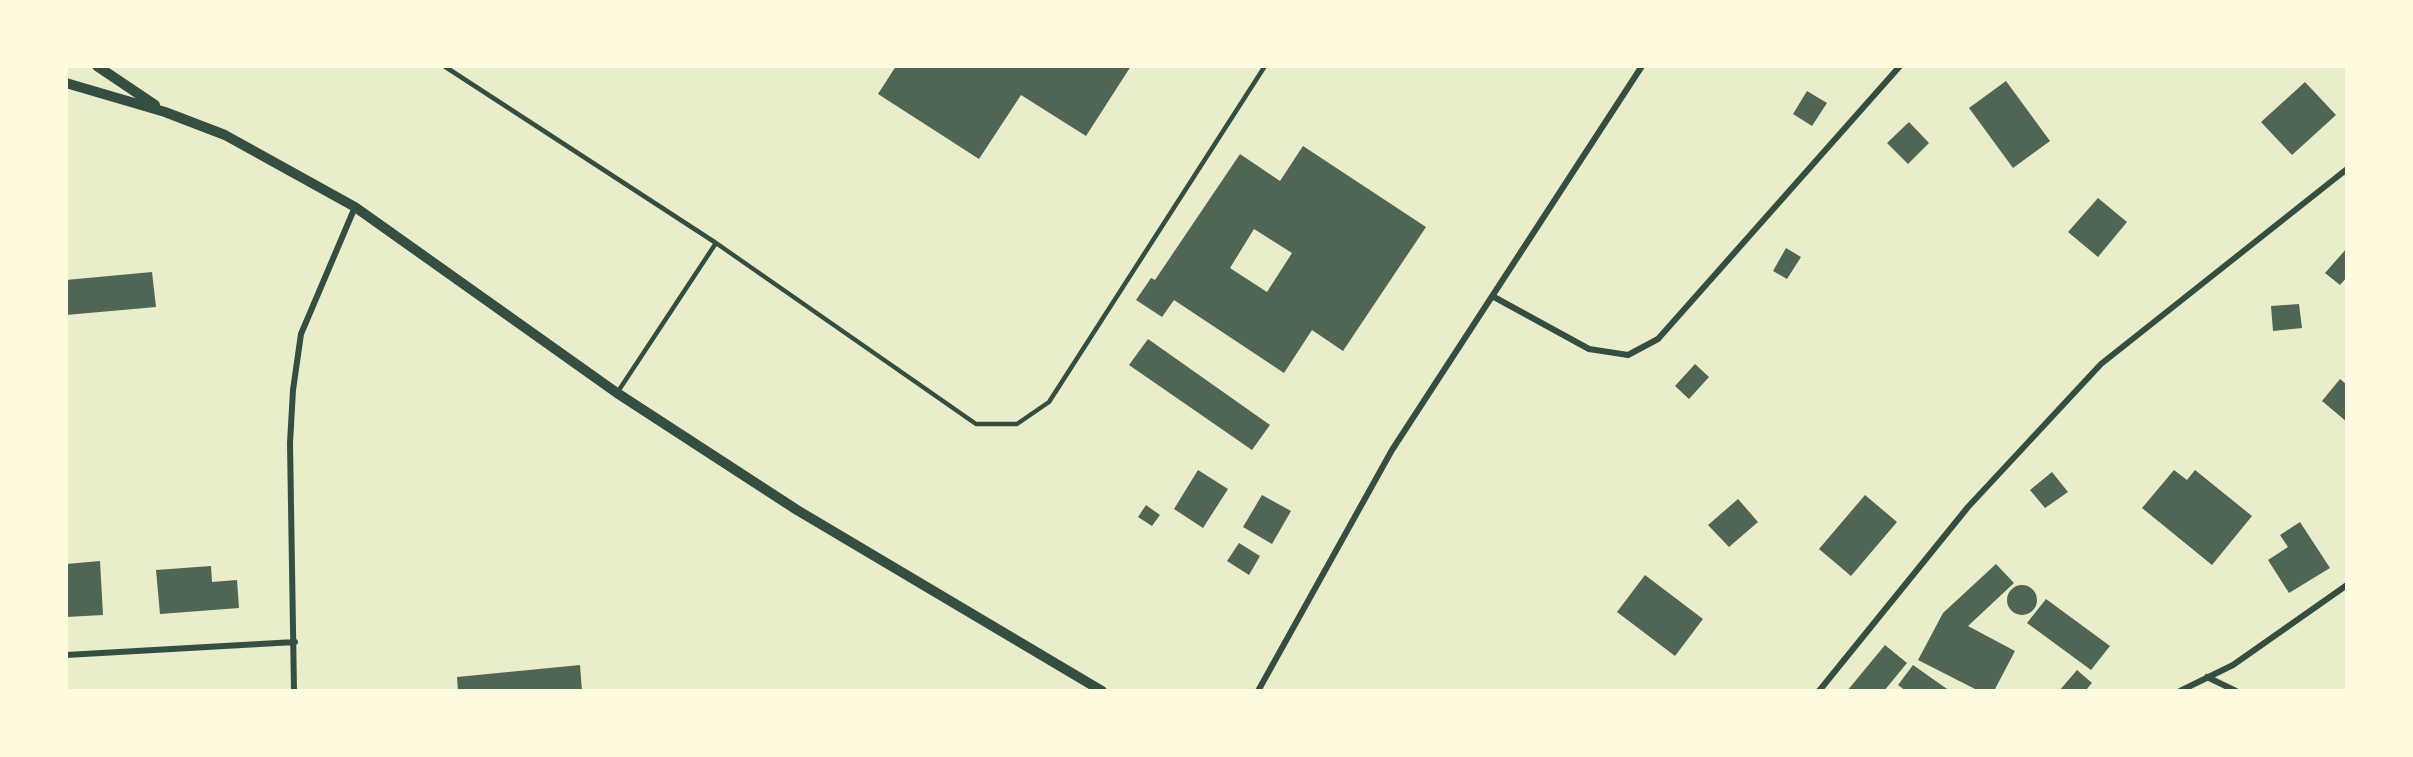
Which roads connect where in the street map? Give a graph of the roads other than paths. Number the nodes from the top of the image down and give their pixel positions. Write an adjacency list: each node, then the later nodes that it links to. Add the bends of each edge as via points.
1 (97, 66): 7 (street)
2 (444, 66): 10 (lane)
3 (1265, 66): 10 (lane, via 1050,402 1017,424 976,424)
4 (1642, 66): 11 (street)
5 (1900, 66): 11 (street, via 1658,339 1628,355 1589,349)
6 (66, 83): 7 (street)
7 (165, 112): 9 (street, via 225,135)
8 (2347, 169): 20 (street, via 2101,364 1968,507)
9 (355, 207): 12 (street); 14 (street, via 301,334 290,443)
10 (716, 243): 12 (lane)
11 (1494, 297): 19 (street, via 1392,450)
12 (617, 393): 18 (street, via 797,510)
13 (2347, 585): 16 (street, via 2233,665)
14 (295, 642): 15 (street); 17 (street)
15 (66, 655)
16 (2207, 677): 21 (street); 22 (street)
17 (294, 691)
18 (1102, 691)
19 (1258, 691)
20 (1819, 691)
21 (2180, 691)
22 (2236, 691)

